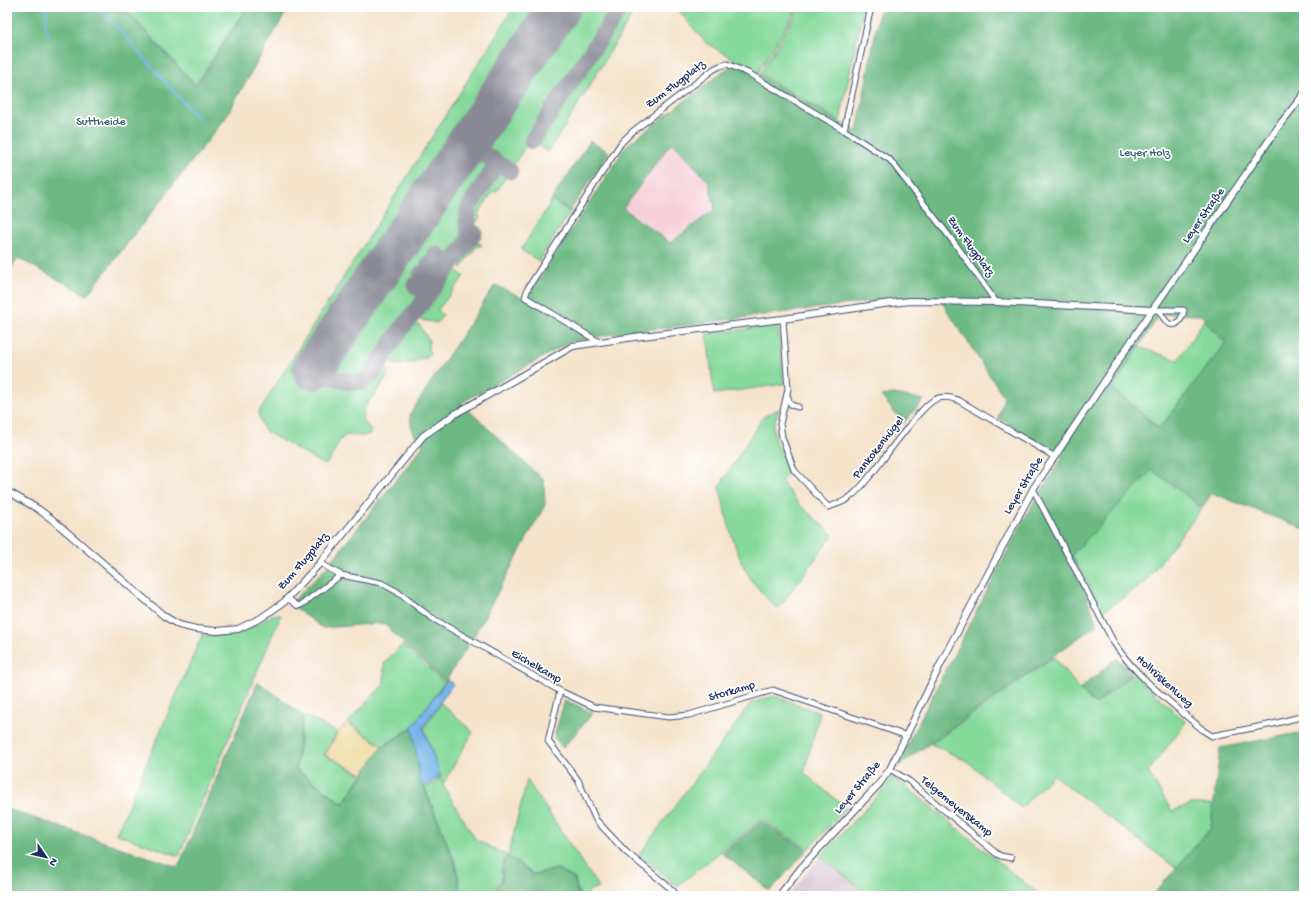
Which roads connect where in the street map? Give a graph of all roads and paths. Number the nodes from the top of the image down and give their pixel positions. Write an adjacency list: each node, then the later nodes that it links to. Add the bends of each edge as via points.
1 (871, 7): 3 (street)
2 (1304, 94): 5 (street, Leyer Straße, via 1280,124)
3 (844, 130): 4 (street, Zum Flugplatz, via 890,160 956,245); 7 (street, Zum Flugplatz, via 748,73 727,64 714,69 632,132 616,149 528,288 525,297)
4 (996, 302): 5 (street, Zum Flugplatz); 6 (street, Zum Flugplatz, via 883,304)
5 (1156, 310): 5 (street, via 1184,310 1184,315 1174,325 1167,322); 10 (street, Leyer Straße, via 1136,334)
6 (783, 319): 7 (street, Zum Flugplatz); 8 (street, Pankokenhügel)
7 (599, 342): 13 (street, Zum Flugplatz, via 573,346 455,414 423,436)
8 (787, 395): 9 (street, via 788,402); 10 (street, Pankokenhügel, via 780,424 785,447 794,470 828,507 850,498 907,427 935,399 958,400)
9 (798, 407)
10 (1055, 457): 11 (street, Leyer Straße)
11 (1033, 489): 17 (street, Hollrüskenweg, via 1124,659 1204,731 1212,736); 18 (street, Leyer Straße, via 943,659)
12 (7, 491): 15 (street, Zum Flugplatz, via 53,520 159,612 179,625 196,630 238,629 261,618)
13 (320, 563): 14 (street, Eichelkamp); 15 (street, Zum Flugplatz)
14 (341, 575): 15 (street, via 302,605 298,606); 16 (street, Eichelkamp, via 381,583 432,618)
15 (287, 598)
16 (560, 691): 18 (street, Storkamp, via 594,707 669,717 689,715 773,690); 21 (street, Eichelkamp, via 548,741 578,780 596,820 626,852)
17 (1304, 716)
18 (907, 736): 19 (street, Leyer Straße)
19 (890, 769): 20 (street, Telgemeyerskamp, via 998,854); 22 (street, Leyer Straße)
20 (1011, 858)
21 (678, 896)
22 (779, 896)

